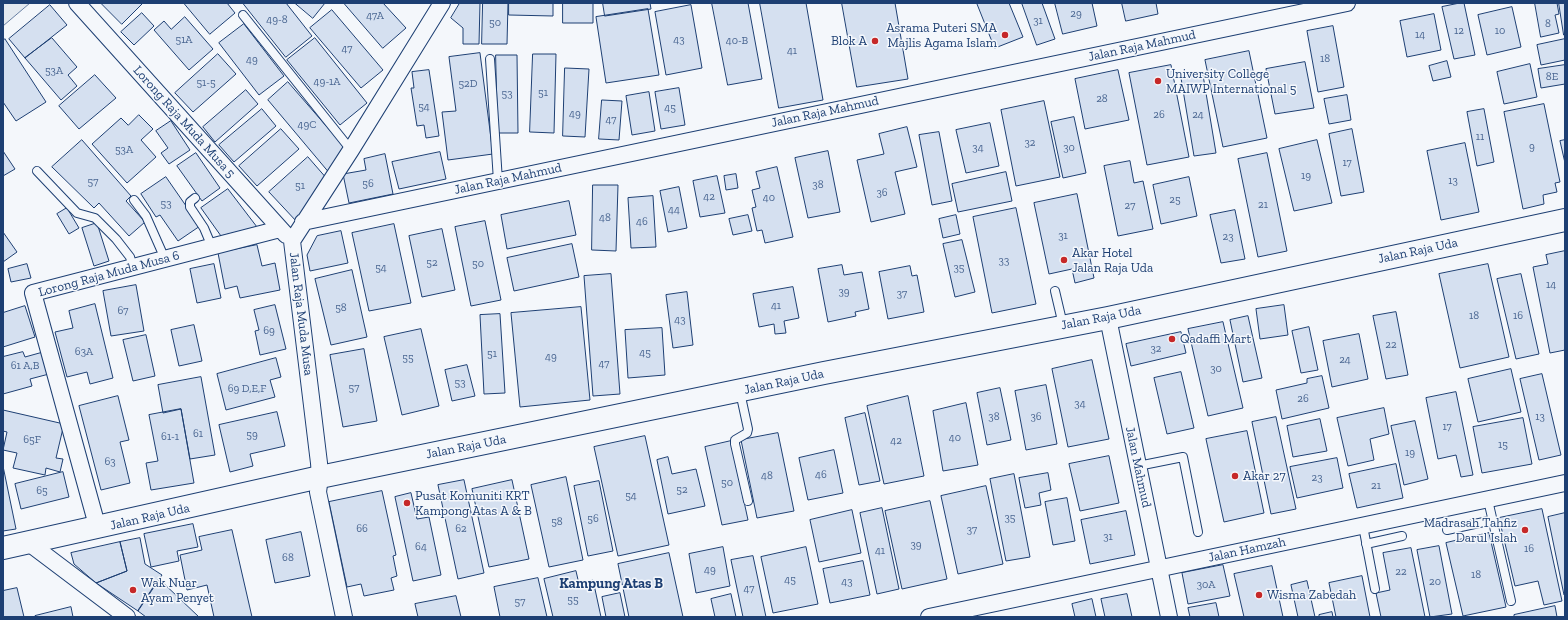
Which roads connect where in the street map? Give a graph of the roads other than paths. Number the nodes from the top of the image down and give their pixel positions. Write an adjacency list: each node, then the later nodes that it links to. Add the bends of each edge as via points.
1 (77, 3): 13 (street, Lorong Raja Muda Musa 5)
2 (442, 3): 6 (street, Jalan Raja Muda Musa)
3 (1347, 3): 8 (street, Jalan Raja Mahmud)
4 (243, 16): 6 (lane)
5 (490, 59): 8 (lane)
6 (351, 150): 12 (street, Jalan Raja Muda Musa)
7 (37, 171): 17 (lane, via 77,213 95,218 116,238 130,257)
8 (498, 181): 12 (street, Jalan Raja Mahmud)
9 (194, 198): 15 (lane, via 190,202 190,207 204,228)
10 (134, 200): 16 (lane, via 146,216)
11 (1565, 220): 19 (street, Jalan Raja Uda)
12 (303, 222): 14 (street, Jalan Raja Muda Musa)
13 (280, 229): 14 (street, Lorong Raja Muda Musa 5); 15 (street, Lorong Raja Muda Musa 6)
14 (292, 240): 23 (street, Jalan Raja Muda Musa)
15 (212, 247): 16 (street, Lorong Raja Muda Musa 6)
16 (165, 259): 17 (street, Lorong Raja Muda Musa 6)
17 (133, 267): 29 (street, Lorong Raja Muda Musa 6, via 33,293)
18 (1055, 291): 20 (lane)
19 (1108, 318): 20 (street, Jalan Raja Uda); 22 (street, Jalan Mahmud)
20 (1063, 326): 21 (street, Jalan Raja Uda)
21 (740, 391): 23 (street, Jalan Raja Uda); 26 (lane, via 748,429 747,433 735,440 735,444)
22 (1138, 466): 31 (lane, via 1183,457); 36 (street, Jalan Mahmud)
23 (320, 477): 29 (street, Jalan Raja Uda); 40 (street, Jalan Raja Muda Musa, via 318,492)
24 (1565, 484): 25 (street, Jalan Hamzah)
25 (1488, 500): 27 (lane); 28 (street, Jalan Hamzah)
26 (748, 501)
27 (1493, 520): 30 (lane); 38 (lane)
28 (1363, 526): 34 (lane); 36 (street, Jalan Hamzah)
29 (98, 528): 33 (street, Jalan Raja Uda)
30 (1447, 530)
31 (1198, 532)
32 (1402, 536): 34 (lane)
33 (29, 543): 35 (street, Jalan Raja Uda); 39 (street)
34 (1366, 544): 37 (lane)
35 (3, 548)
36 (1159, 569): 41 (street, Jalan Hamzah); 42 (street, Jalan Mahmud)
37 (1375, 589)
38 (1511, 601)
39 (127, 617)
40 (344, 617)
41 (929, 617)
42 (1170, 617)

